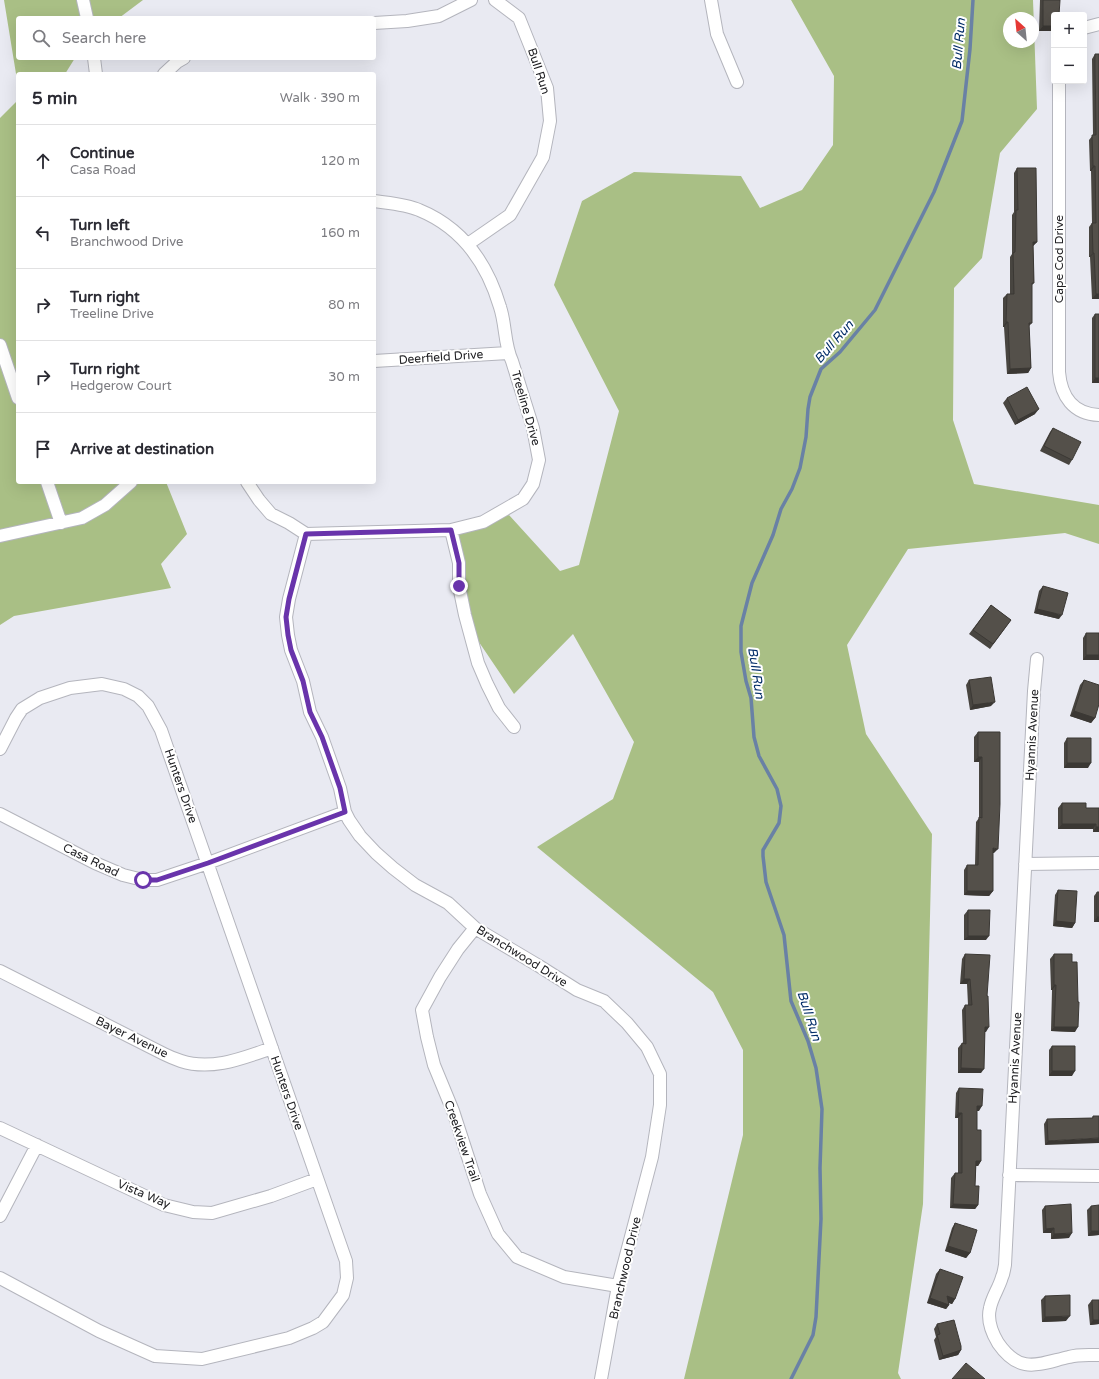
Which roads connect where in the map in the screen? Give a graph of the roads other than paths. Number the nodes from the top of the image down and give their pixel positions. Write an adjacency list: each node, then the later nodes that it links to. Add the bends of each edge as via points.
1 (83, 0): 5 (street)
2 (471, 0): 6 (street, via 439,16)
3 (495, 0): 16 (street, Bull Run, via 519,18 547,88 550,121 543,157 510,215)
4 (711, 0): 13 (street, via 717,34)
5 (87, 16)
6 (376, 23)
7 (1099, 24): 8 (street)
8 (1087, 27)
9 (94, 60): 11 (street)
10 (180, 60): 12 (street)
11 (96, 72)
12 (166, 72)
13 (737, 82)
14 (1058, 84): 21 (street, Cape Cod Drive, via 1060,382 1069,402 1084,412)
15 (376, 201): 16 (street, Treeline Drive, via 418,209 445,224)
16 (468, 244): 18 (street, Treeline Drive, via 488,274 501,308)
17 (0, 345): 20 (street)
18 (508, 353): 19 (street, Deerfield Drive); 26 (street, Treeline Drive, via 533,428 539,460 533,484 523,499 483,522)
19 (376, 361)
20 (16, 392)
21 (1099, 415)
22 (48, 484): 25 (street)
23 (129, 484): 25 (street, via 105,505 82,518)
24 (248, 484): 27 (street, via 271,514)
25 (61, 523): 28 (street)
26 (451, 530): 27 (street, Treeline Drive); 30 (street, via 459,563 459,586 478,663 499,708)
27 (306, 534): 32 (street, Branchwood Drive, via 289,599 286,617 288,635 310,712 340,788)
28 (0, 536)
29 (1037, 659): 36 (street, Hyannis Avenue)
30 (514, 727)
31 (0, 750): 34 (street, Hunters Drive, via 22,709 40,698 70,688 102,684 124,689 138,696 148,706 161,730)
32 (345, 812): 34 (street, Casa Road); 37 (street, Branchwood Drive, via 360,836 376,853 415,885 448,903)
33 (0, 814): 34 (street, Casa Road, via 95,863 143,880 157,880)
34 (208, 863): 39 (street, Hunters Drive)
35 (1099, 863): 36 (street)
36 (1025, 864): 42 (street, Hyannis Avenue)
37 (475, 928): 47 (street, Branchwood Drive, via 577,990 604,1001 647,1047 660,1074 660,1105 652,1157); 47 (street, Creekview Trail, via 458,949 422,1010 434,1065 453,1110 480,1194 498,1234 517,1257 564,1277)
38 (0, 971): 39 (street, Bayer Avenue, via 182,1062 209,1065 244,1058)
39 (272, 1048): 44 (street, Hunters Drive)
40 (0, 1128): 41 (street, Vista Way)
41 (37, 1145): 44 (street, Vista Way, via 164,1205 193,1212 212,1213 236,1207); 45 (street)
42 (1009, 1175): 43 (street); 48 (street, Hyannis Avenue, via 1005,1265 989,1318 995,1338 1008,1355 1025,1364 1050,1363 1070,1356)
43 (1099, 1176)
44 (317, 1179): 46 (street, Hunters Drive, via 346,1261 347,1278 343,1295 323,1322 289,1338 202,1359 155,1356 99,1331)
45 (0, 1216)
46 (0, 1278)
47 (618, 1286): 49 (street, Branchwood Drive)
48 (1099, 1355)
49 (601, 1379)

